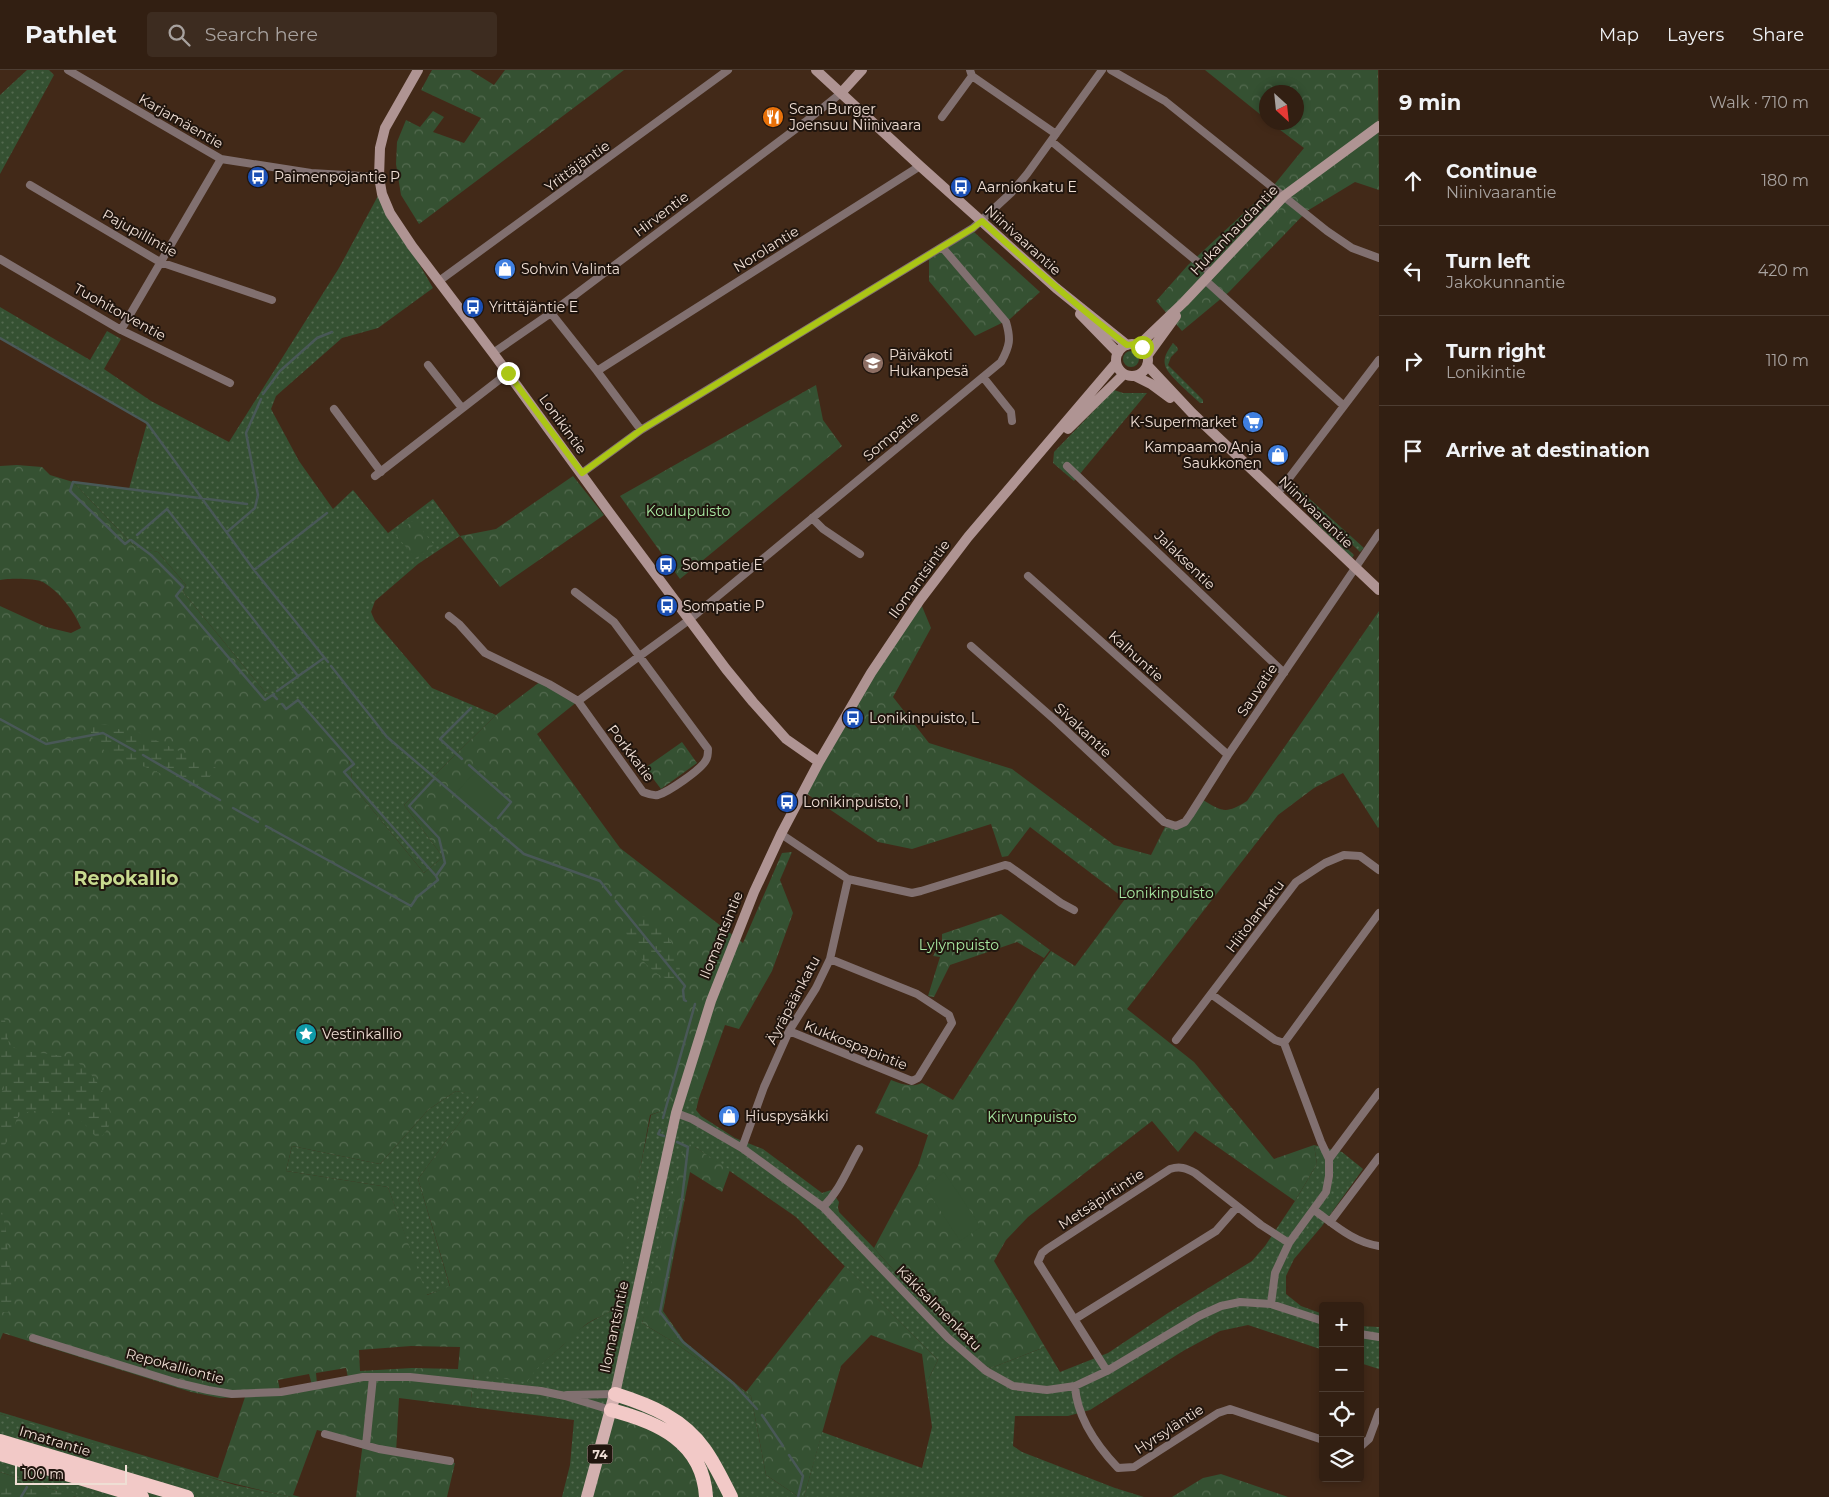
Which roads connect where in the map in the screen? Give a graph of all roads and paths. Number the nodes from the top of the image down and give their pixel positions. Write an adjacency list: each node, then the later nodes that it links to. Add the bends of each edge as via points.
1 (68, 70): 13 (street, Karjamäentie)
2 (418, 70): 15 (main road, Lonikintie, via 385,128 380,148)
3 (728, 70): 24 (street, Yrittäjäntie)
4 (816, 70): 9 (main road, Niinivaarantie)
5 (862, 70): 9 (main road)
6 (1102, 70): 12 (street)
7 (1111, 70): 17 (street, via 1165,101)
8 (971, 73): 10 (street); 12 (street)
9 (842, 93): 14 (main road, Niinivaarantie); 28 (street, Hirventie)
10 (942, 116)
11 (1379, 126): 17 (main road, Hukanhaudantie)
12 (1054, 138): 18 (street, via 1017,186); 23 (street)
13 (221, 159): 15 (street, Karjamäentie, via 311,173); 22 (street)
14 (920, 166): 18 (main road, Niinivaarantie); 37 (street, Norolantie)
15 (379, 177): 24 (main road, Lonikintie, via 390,213)
16 (30, 185): 22 (street, Pajupillintie)
17 (1284, 196): 20 (street, via 1352,248); 23 (main road, Hukanhaudantie)
18 (982, 221): 19 (street); 25 (main road, Niinivaarantie)
19 (942, 246): 41 (street, Sompatie, via 1006,322 1010,337 1007,352 1001,362); 48 (street)
20 (1379, 258)
21 (0, 259): 29 (street, Tuohitorventie)
22 (160, 262): 26 (street, Pajupillintie); 29 (street)
23 (1208, 277): 27 (main road, Hukanhaudantie); 43 (street)
24 (439, 281): 32 (main road, Lonikintie)
25 (1056, 288): 30 (main road, Niinivaarantie); 33 (main road, Niinivaarantie)
26 (272, 300)
27 (1184, 302): 31 (main road, Hukanhaudantie); 34 (main road, Hukanhaudantie)
28 (551, 313): 32 (street, Hirventie); 37 (street)
29 (121, 330): 42 (street, Tuohitorventie)
30 (1127, 345): 31 (main road); 33 (main road)
31 (1139, 345): 34 (main road, via 1145,350)
32 (494, 352): 38 (main road, Lonikintie)
33 (1117, 358): 39 (main road); 49 (main road, Ilomantsintie)
34 (1147, 360): 40 (main road, via 1142,373); 46 (main road, Niinivaarantie)
35 (1379, 360): 43 (street)
36 (428, 365): 45 (street)
37 (597, 371): 48 (street)
38 (508, 373): 45 (street); 51 (main road, Lonikintie)
39 (1124, 374): 40 (main road); 49 (main road, Ilomantsintie)
40 (1135, 376): 46 (main road, Niinivaarantie)
41 (983, 377): 47 (street, via 1011,412); 53 (street, Sompatie)
42 (230, 383)
43 (1344, 406): 52 (street)
44 (334, 408): 45 (street, via 378,474)
45 (462, 408)
46 (1192, 413): 52 (main road, Niinivaarantie)
47 (1012, 421)
48 (641, 430): 51 (street)
49 (1039, 454): 67 (main road, Ilomantsintie, via 968,537 920,600)
50 (1068, 466): 64 (street, Jalaksentie)
51 (582, 473): 61 (main road, Lonikintie)
52 (1277, 494): 56 (main road, Niinivaarantie)
53 (812, 518): 55 (street); 61 (street, Sompatie)
54 (1379, 533): 56 (street, Sauvatie)
55 (860, 554)
56 (1354, 568): 58 (main road, Niinivaarantie); 64 (street, Sauvatie)
57 (1028, 576): 66 (street, Kalhuntie)
58 (1379, 590)
59 (575, 592): 63 (street, via 614,622)
60 (449, 616): 65 (street, via 485,653)
61 (689, 620): 63 (street); 67 (main road, Lonikintie, via 752,702 786,738)
62 (971, 646): 68 (street, Sivakantie, via 1164,822)
63 (640, 656): 65 (street); 65 (street, Porkkatie, via 706,744 708,755 701,767 666,792 649,795 643,792)
64 (1284, 673): 66 (street, Sauvatie)
65 (578, 701)
66 (1228, 755): 68 (street, Sauvatie, via 1190,815)
67 (819, 762): 69 (main road, Ilomantsintie)
68 (1180, 825)
69 (782, 834): 71 (street); 80 (main road, Ilomantsintie, via 754,892 715,992)
70 (1379, 870): 75 (street, Hiitolankatu, via 1352,854 1334,858 1296,882)
71 (848, 880): 72 (street, via 912,892 1005,865); 74 (street, Äyräpäänkatu)
72 (1074, 910)
73 (1379, 913): 78 (street)
74 (830, 959): 76 (street, Äyräpäänkatu); 76 (street, Kukkospapintie, via 917,994 949,1015 952,1023 918,1078 912,1081)
75 (1211, 994): 77 (street, Hiitolankatu); 78 (street, via 1274,1040)
76 (789, 1031): 81 (street, Äyräpäänkatu)
77 (1176, 1040)
78 (1284, 1043): 84 (street)
79 (1379, 1092): 84 (street)
80 (676, 1113): 81 (street, Käkisalmenkatu); 100 (main road, Ilomantsintie)
81 (742, 1148): 85 (street, Käkisalmenkatu)
82 (859, 1149): 85 (street, via 844,1180)
83 (1379, 1157): 88 (street)
84 (1329, 1159): 87 (street, via 1326,1192)
85 (823, 1207): 99 (street, Käkisalmenkatu, via 948,1338 986,1371 1013,1386 1046,1390)
86 (1237, 1207): 89 (street, Metsäpirtintie); 92 (street, via 1216,1231); 92 (street, Metsäpirtintie, via 1195,1173 1178,1166 1047,1249 1038,1262)
87 (1314, 1210): 88 (street); 89 (street)
88 (1330, 1222): 90 (street, via 1351,1237)
89 (1288, 1243): 91 (street, via 1275,1272)
90 (1379, 1246)
91 (1271, 1304): 93 (street, Käkisalmenkatu); 97 (street, Käkisalmenkatu, via 1240,1302 1221,1306 1198,1316)
92 (1075, 1320): 97 (street, Metsäpirtintie)
93 (1319, 1320)
94 (1364, 1334): 95 (street)
95 (1379, 1336)
96 (33, 1338): 98 (street, Repokalliontie, via 178,1383 232,1394 281,1392)
97 (1107, 1371): 99 (street, Käkisalmenkatu)
98 (373, 1377): 101 (street, Repokalliontie, via 431,1378); 108 (street)
99 (1075, 1386): 105 (street, Hyrsyläntie, via 1077,1404 1086,1425 1118,1468 1134,1467 1218,1413 1230,1409)
100 (615, 1394): 101 (street, Repokalliontie); 102 (main road, Ilomantsintie / 74); 117 (highway, via 664,1413 682,1425 705,1450)
101 (564, 1396): 102 (street, Repokalliontie)
102 (611, 1410): 115 (main road, Ilomantsintie / 74); 116 (highway, via 660,1426 679,1441 701,1472)
103 (1379, 1412): 107 (street, via 1369,1439)
104 (324, 1434): 108 (street)
105 (1319, 1439)
106 (0, 1441): 114 (highway, Imatrantie)
107 (1364, 1443)
108 (366, 1445): 110 (street)
109 (0, 1454): 111 (highway, Imatrantie)
110 (450, 1461)
111 (100, 1485): 112 (highway); 113 (highway, Imatrantie)
112 (118, 1497)
113 (142, 1497)
114 (187, 1497)
115 (587, 1497)
116 (706, 1497)
117 (731, 1497)

